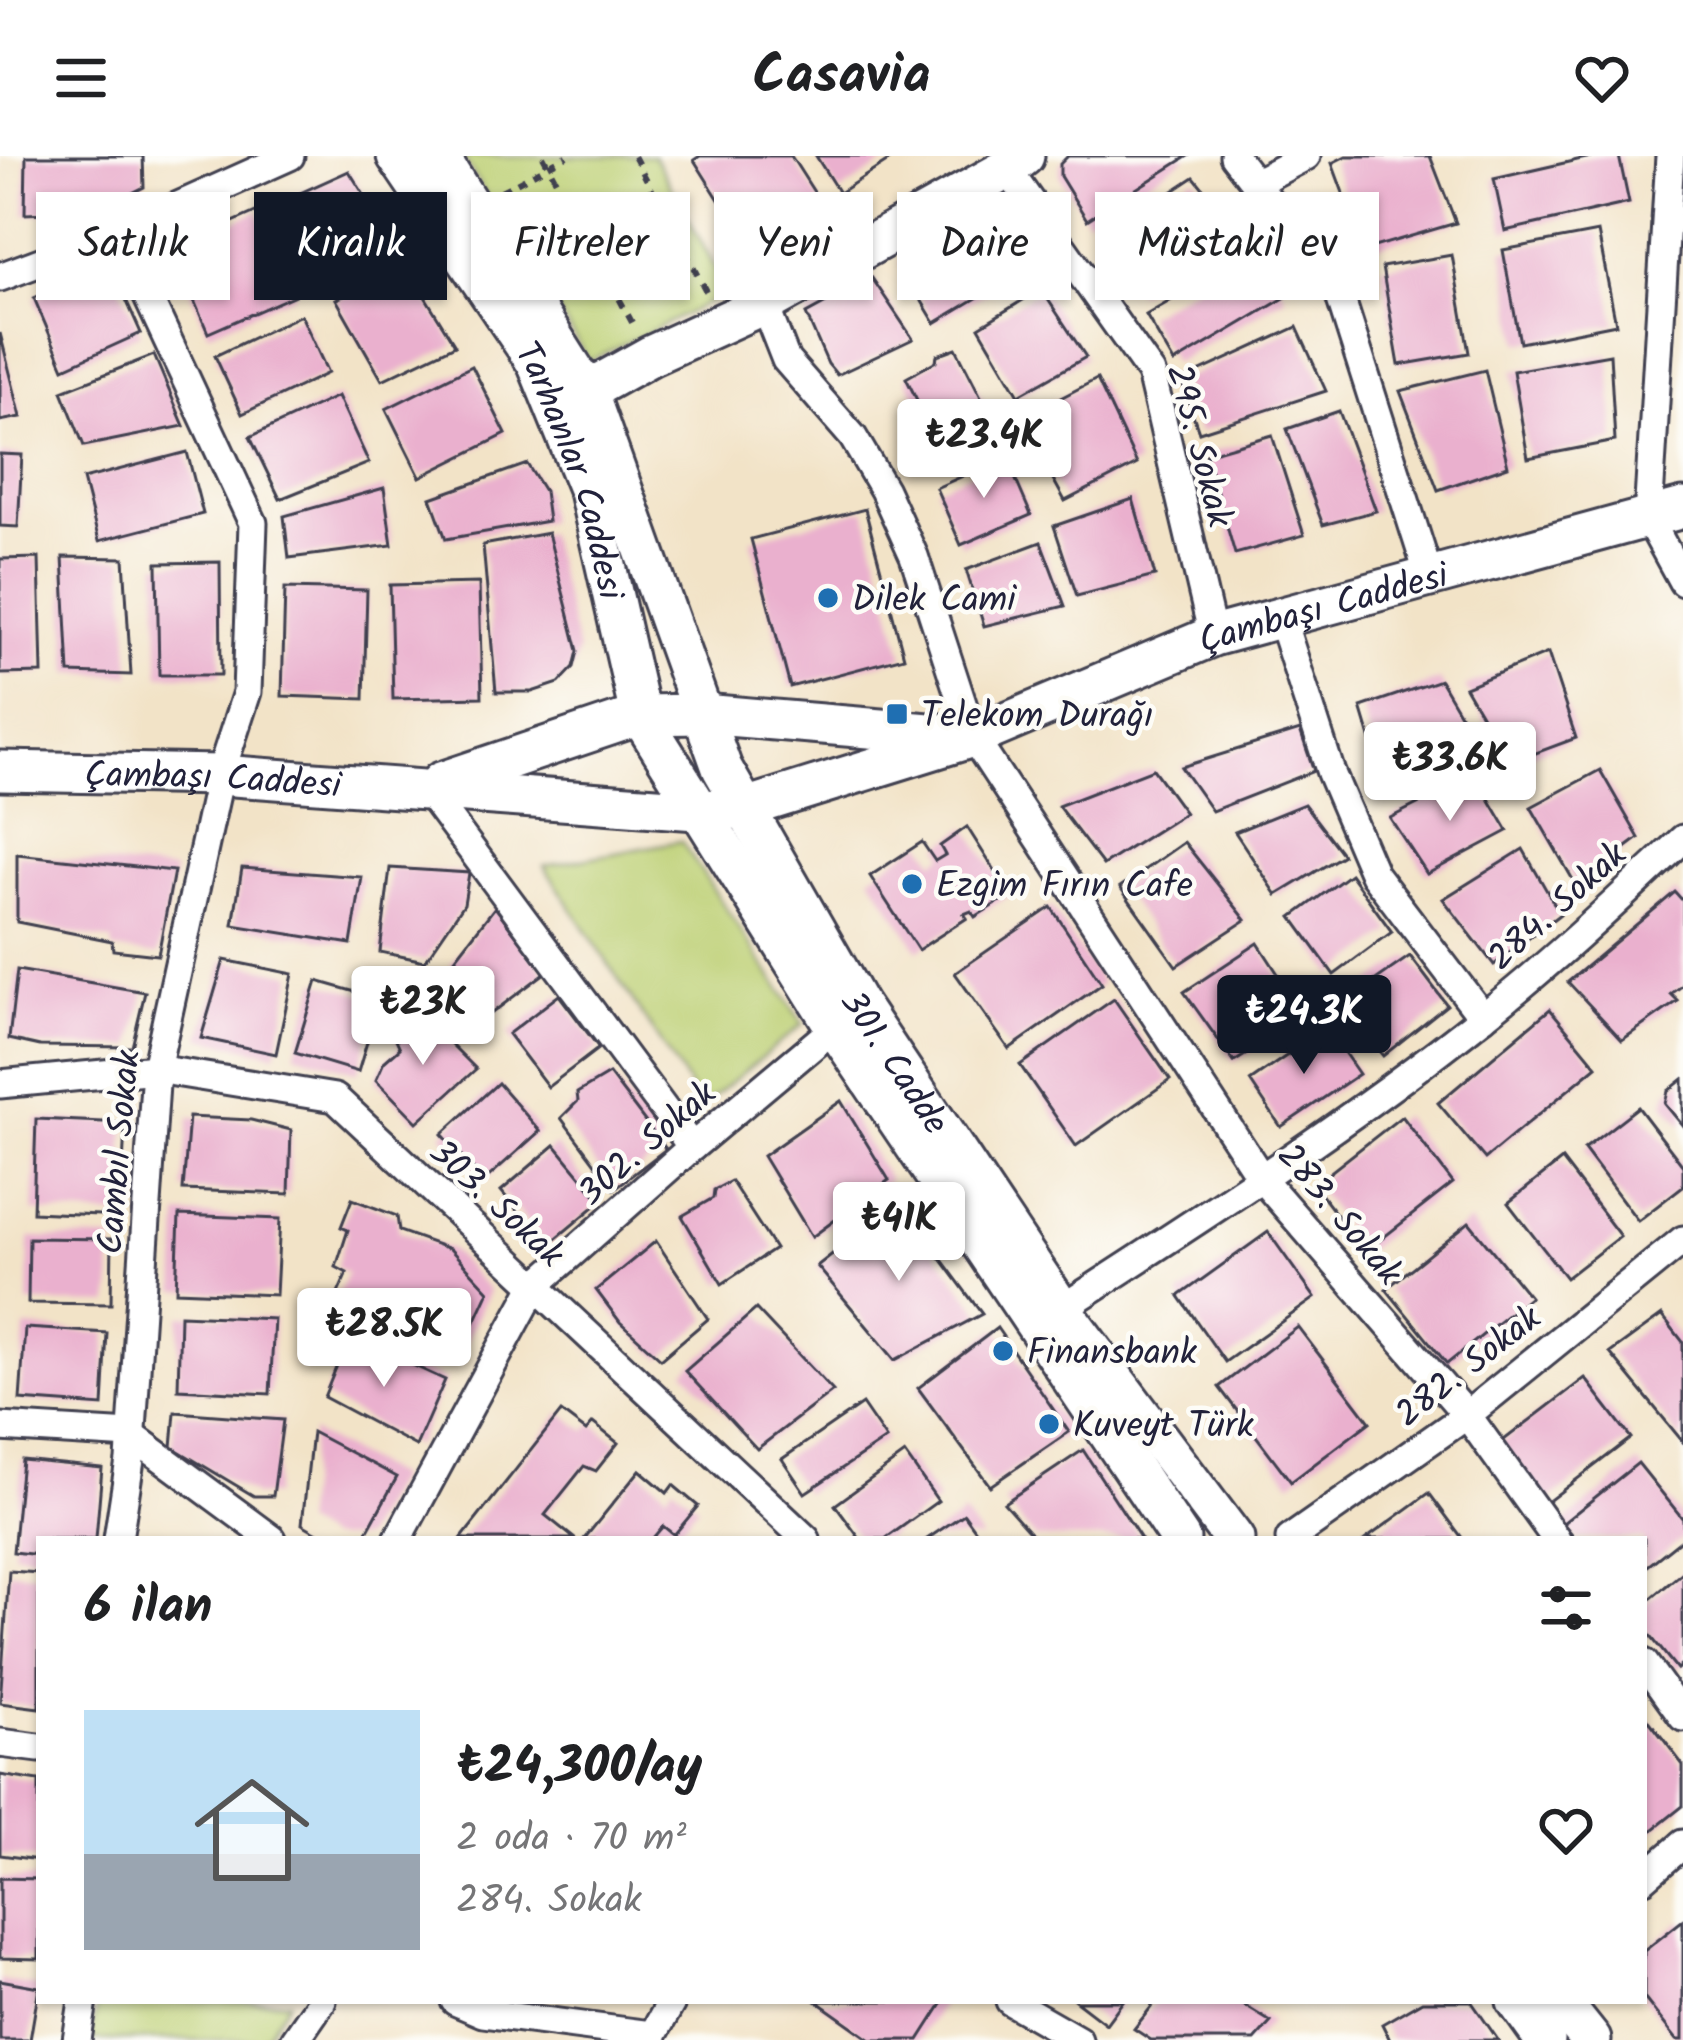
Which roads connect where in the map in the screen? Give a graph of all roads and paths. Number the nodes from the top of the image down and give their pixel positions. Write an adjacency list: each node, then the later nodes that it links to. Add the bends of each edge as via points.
1 (290, 156): 13 (street)
2 (397, 156): 28 (main road, Tarhanlar Caddesi, via 537,363 589,491)
3 (437, 156): 21 (main road, Tarhanlar Caddesi)
4 (543, 156): 11 (path)
5 (567, 156): 11 (path)
6 (634, 156): 18 (path, via 709,295)
7 (1234, 156): 12 (street)
8 (1306, 156): 12 (street)
9 (1670, 156): 22 (street)
10 (1016, 162): 19 (main road); 26 (street, 295. Sokak, via 1151,374)
11 (549, 166): 14 (path); 20 (path)
12 (1255, 183): 23 (street, via 1338,290)
13 (210, 192)
14 (498, 192)
15 (36, 264): 16 (street)
16 (0, 277)
17 (149, 300): 31 (street, Cambıl Sokak, via 254,524 247,692)
18 (691, 304)
19 (764, 304): 20 (main road); 29 (street, 283. Sokak, via 786,360 853,437 884,490)
20 (640, 336): 21 (main road)
21 (587, 391): 27 (main road, Tarhanlar Caddesi)
22 (1665, 513): 23 (main road, Çambaşı Caddesi); 24 (street)
23 (1430, 579): 25 (main road, Çambaşı Caddesi)
24 (1683, 582)
25 (1281, 618): 26 (main road, Çambaşı Caddesi); 37 (street, via 1331,773 1375,874)
26 (1213, 636): 29 (main road, Çambaşı Caddesi)
27 (703, 714): 28 (main road, Çambaşı Caddesi); 29 (main road, Çambaşı Caddesi); 33 (main road, Tarhanlar Caddesi)
28 (640, 715): 32 (main road, Çambaşı Caddesi); 34 (main road, Tarhanlar Caddesi)
29 (973, 737): 33 (main road, Çambaşı Caddesi); 41 (street, 283. Sokak)
30 (0, 771): 31 (main road, Çambaşı Caddesi)
31 (220, 776): 32 (main road, Çambaşı Caddesi); 38 (street, Cambıl Sokak)
32 (425, 787): 34 (main road, Çambaşı Caddesi); 40 (street)
33 (745, 808): 34 (main road, Çambaşı Caddesi); 36 (main road, 301. Cadde)
34 (697, 810): 36 (main road, 301. Cadde)
35 (1683, 839): 37 (street, 284. Sokak)
36 (847, 1017): 40 (street, 302. Sokak); 44 (main road, 301. Cadde); 52 (main road, 301. Cadde)
37 (1483, 1017): 41 (street, 284. Sokak)
38 (157, 1069): 39 (street, 303. Sokak); 43 (street, 303. Sokak, via 335,1099); 47 (street, Cambıl Sokak)
39 (0, 1084)
40 (692, 1147): 43 (street, 302. Sokak)
41 (1262, 1179): 44 (street, 284. Sokak); 45 (street, 283. Sokak)
42 (1683, 1240): 45 (street, 282. Sokak)
43 (536, 1286): 50 (street, 302. Sokak); 51 (street, 303. Sokak)
44 (1061, 1309): 53 (main road, 301. Cadde)
45 (1467, 1414): 54 (street, 282. Sokak); 55 (street, 283. Sokak)
46 (0, 1427): 47 (street)
47 (131, 1435): 48 (street, Cambıl Sokak); 49 (street)
48 (118, 1536)
49 (268, 1536)
50 (400, 1536)
51 (803, 1536)
52 (1178, 1536)
53 (1232, 1536)
54 (1294, 1536)
55 (1554, 1536)
56 (1647, 1667): 57 (street)
57 (1683, 1717)
58 (0, 1743): 59 (street)
59 (36, 1748)
60 (1683, 1844): 61 (street)
61 (1647, 1875)
62 (83, 2004): 70 (street)
63 (320, 2004): 71 (street)
64 (462, 2004): 69 (street)
65 (670, 2004): 69 (street)
66 (1015, 2004): 72 (street)
67 (1519, 2004): 73 (main road)
68 (1562, 2004): 74 (main road)
69 (651, 2037)
70 (77, 2040)
71 (295, 2040)
72 (1078, 2040)
73 (1545, 2040)
74 (1591, 2040)

